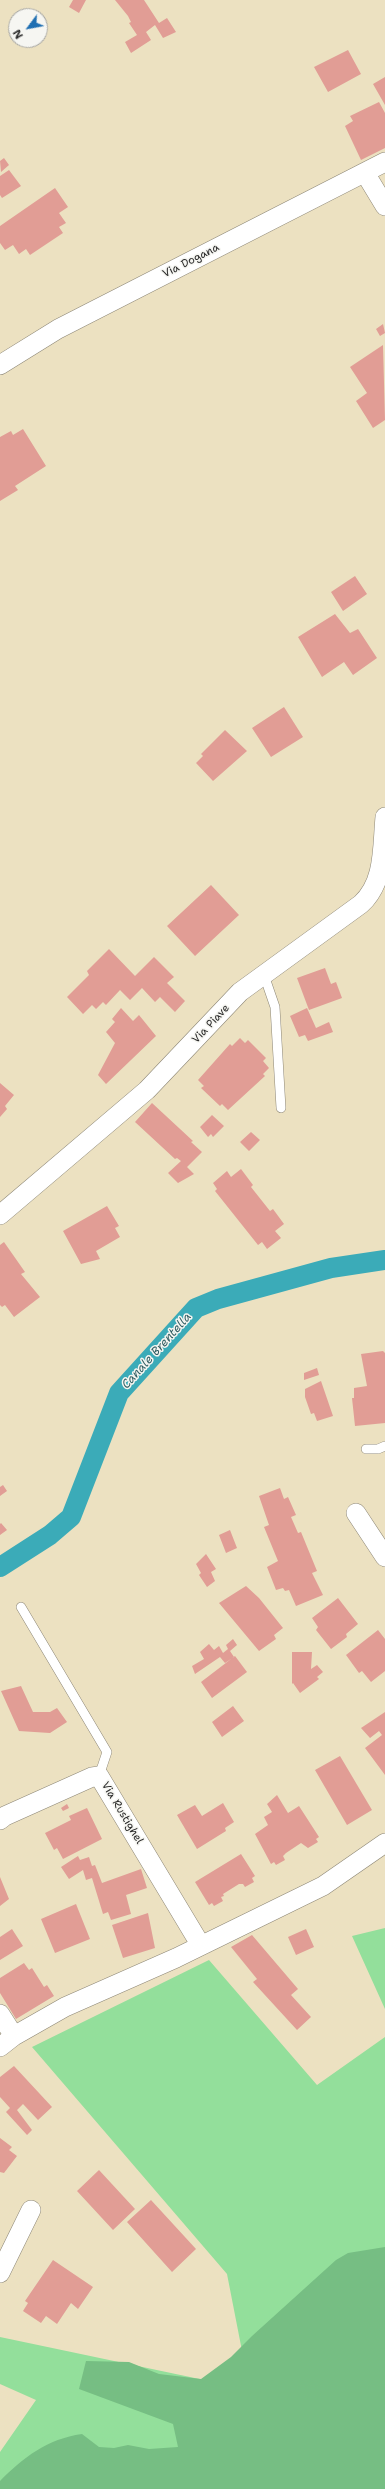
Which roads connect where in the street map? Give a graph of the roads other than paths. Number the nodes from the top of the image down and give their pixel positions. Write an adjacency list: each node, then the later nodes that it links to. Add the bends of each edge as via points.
1 (385, 162): 2 (street, Via Dogana)
2 (365, 173): 3 (street); 4 (street, Via Dogana, via 58,329)
3 (385, 206)
4 (0, 365)
5 (385, 817): 6 (street, Via Piave)
6 (381, 884): 7 (street, Via Piave, via 361,904)
7 (264, 975): 8 (lane, via 275,1007); 9 (street, Via Piave, via 240,992 147,1090)
8 (281, 1108)
9 (0, 1215)
10 (385, 1446): 11 (lane)
11 (366, 1449)
12 (356, 1513): 13 (street)
13 (385, 1557)
14 (21, 1607): 15 (lane, via 107,1752)
15 (99, 1776): 16 (street, Via Rustighel); 18 (street, Via Rustighel)
16 (0, 1820)
17 (385, 1843): 18 (street, via 323,1886)
18 (200, 1944): 20 (street, via 176,1958 65,2007)
19 (0, 2014): 20 (street)
20 (7, 2042)
21 (30, 2210): 22 (street)
22 (0, 2273)

